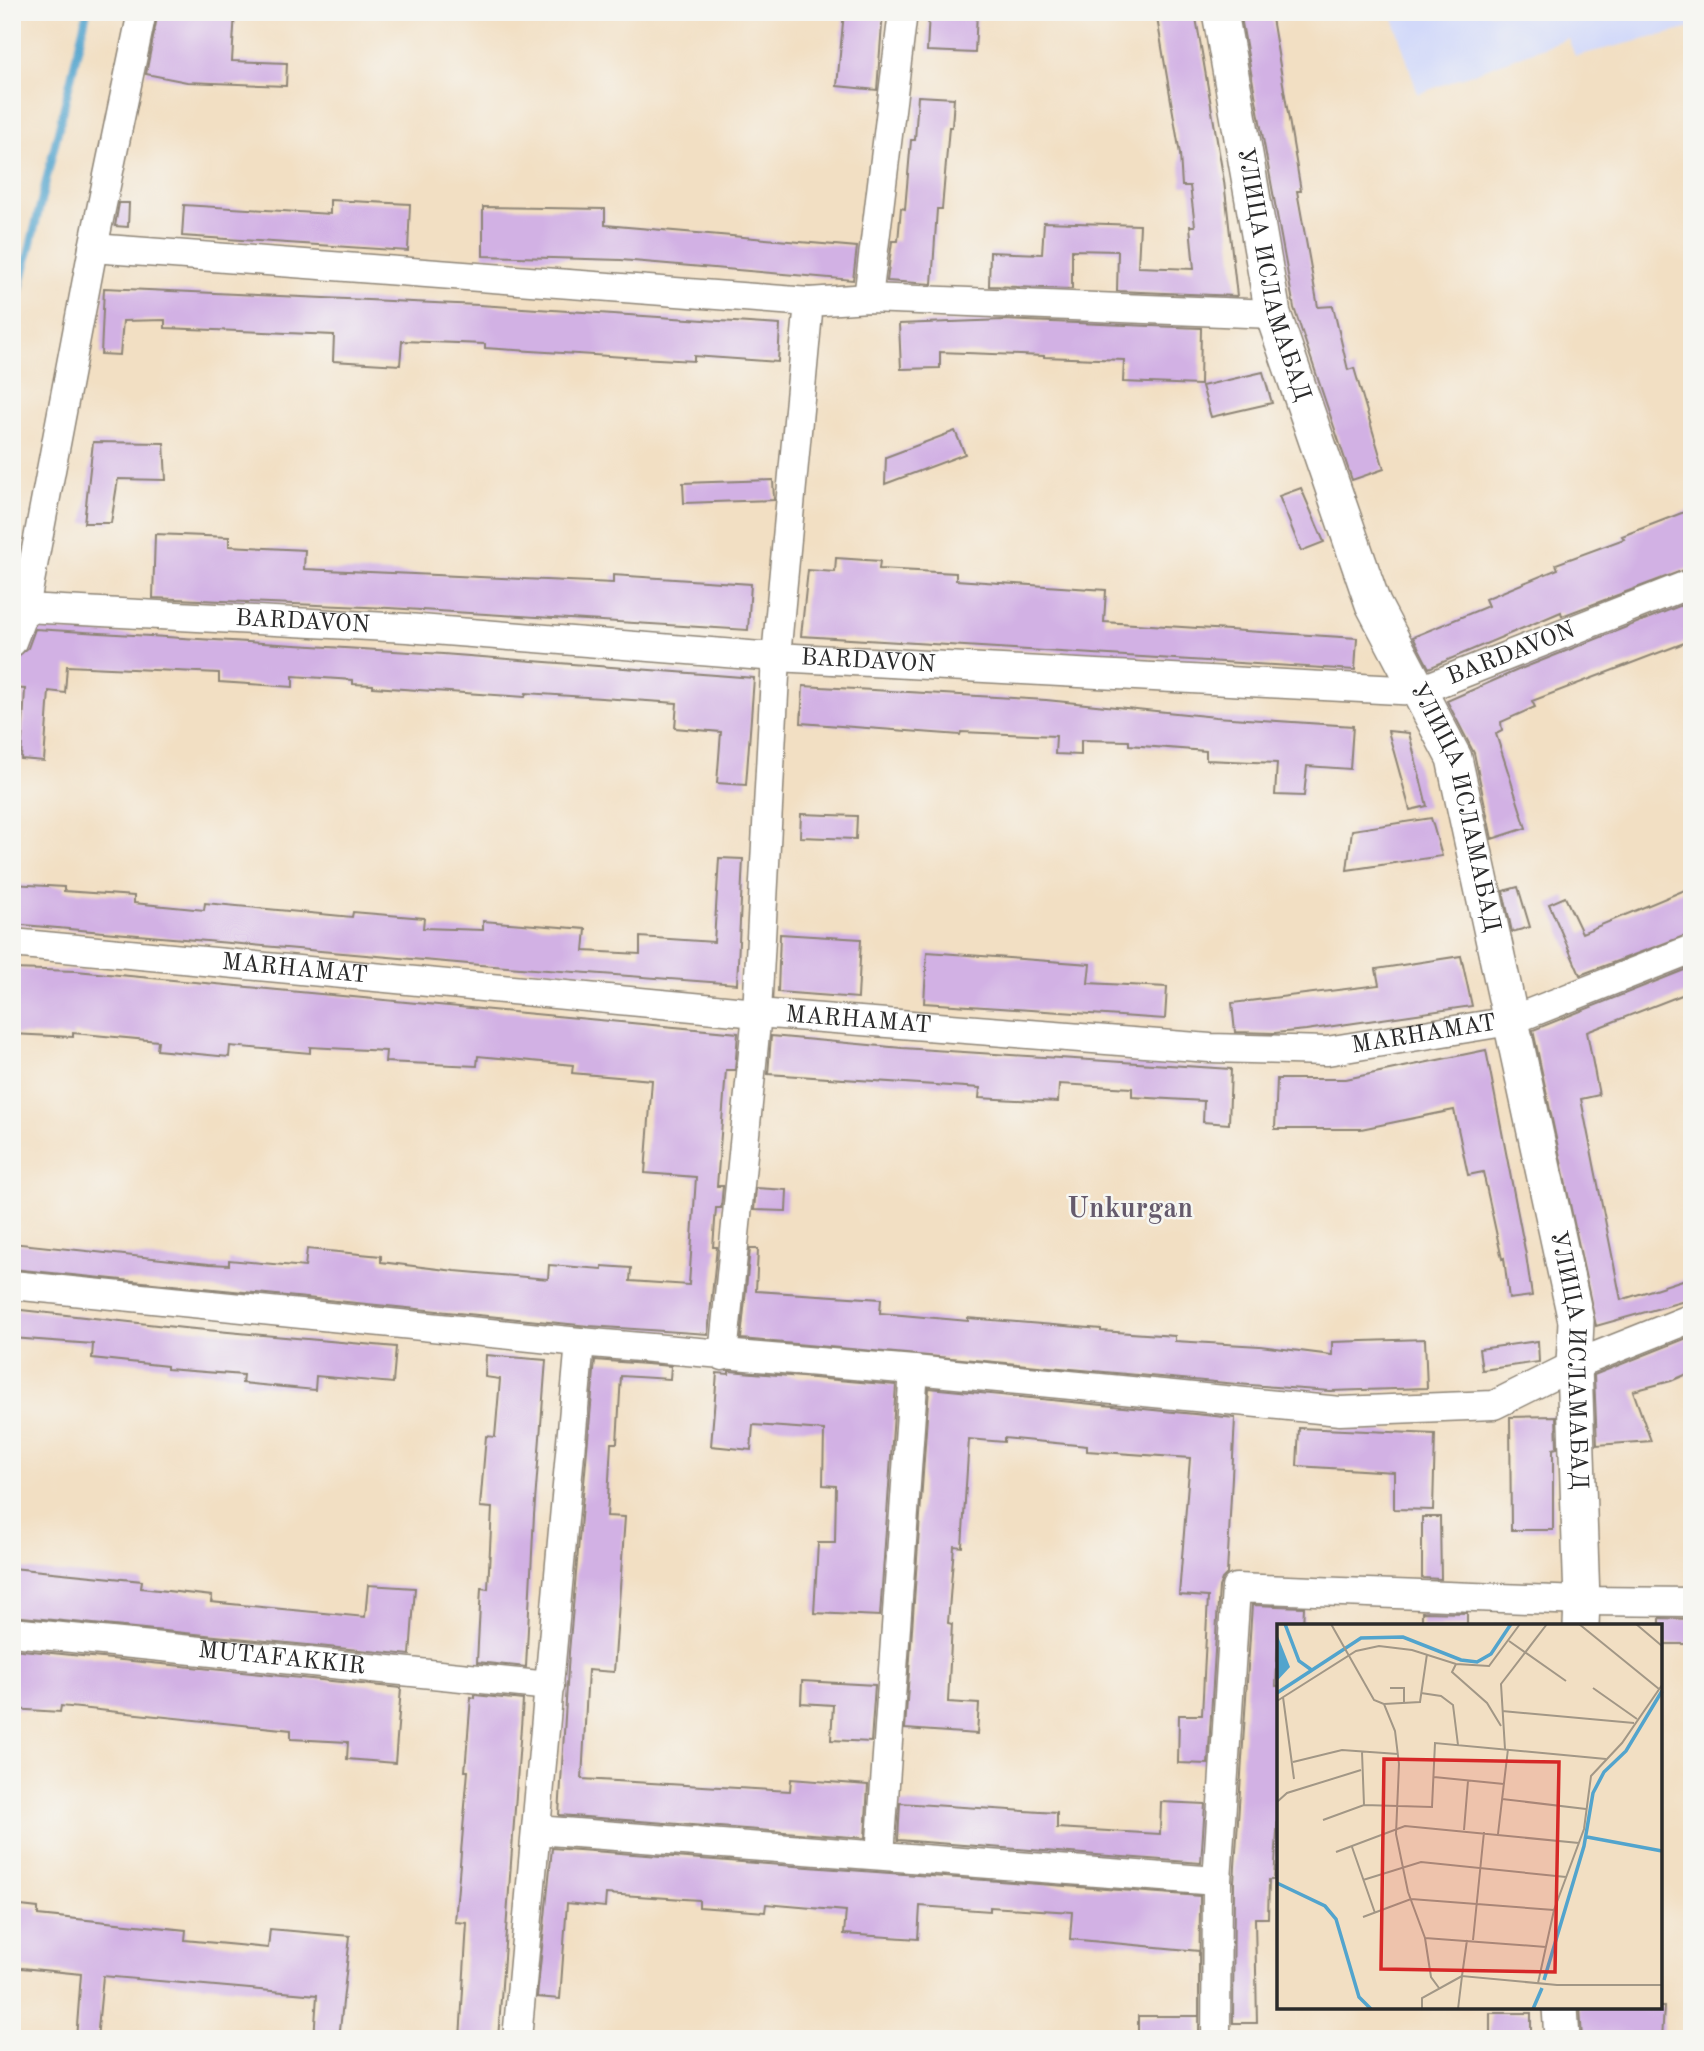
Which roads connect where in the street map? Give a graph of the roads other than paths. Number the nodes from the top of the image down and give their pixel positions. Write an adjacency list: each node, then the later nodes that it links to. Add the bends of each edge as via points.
1 (142, 12): 4 (street)
2 (903, 12): 5 (street)
3 (1220, 12): 7 (street, УЛИЦА ИСЛАМАБАД)
4 (93, 248): 6 (street); 9 (street)
5 (868, 298): 6 (street); 7 (street)
6 (809, 302): 11 (street)
7 (1273, 314): 12 (street, УЛИЦА ИСЛАМАБАД, via 1373,604)
8 (1692, 583): 12 (street, BARDAVON)
9 (25, 608): 10 (street); 11 (street, BARDAVON, via 420,628)
10 (12, 642)
11 (776, 656): 12 (street, BARDAVON); 15 (street)
12 (1418, 691): 16 (street, УЛИЦА ИСЛАМАБАД, via 1454,758)
13 (12, 943): 15 (street, MARHAMAT)
14 (1692, 949): 16 (street, MARHAMAT)
15 (757, 1013): 16 (street, MARHAMAT, via 1210,1048 1327,1051); 20 (street)
16 (1510, 1021): 21 (street, УЛИЦА ИСЛАМАБАД, via 1576,1321)
17 (12, 1285): 19 (street)
18 (1692, 1318): 21 (street)
19 (580, 1342): 20 (street); 26 (street)
20 (723, 1356): 22 (street)
21 (1574, 1364): 22 (street, via 1494,1405 1340,1411); 24 (street, УЛИЦА ИСЛАМАБАД)
22 (914, 1370): 28 (street)
23 (1692, 1602): 24 (street)
24 (1581, 1614): 29 (street, via 1236,1588)
25 (12, 1632): 26 (street, MUTAFAKKIR)
26 (550, 1686): 27 (street)
27 (536, 1830): 28 (street); 31 (street)
28 (880, 1855): 29 (street)
29 (1217, 1881): 32 (street)
30 (1560, 2009): 33 (street)
31 (517, 2039)
32 (1216, 2039)
33 (1562, 2039)

